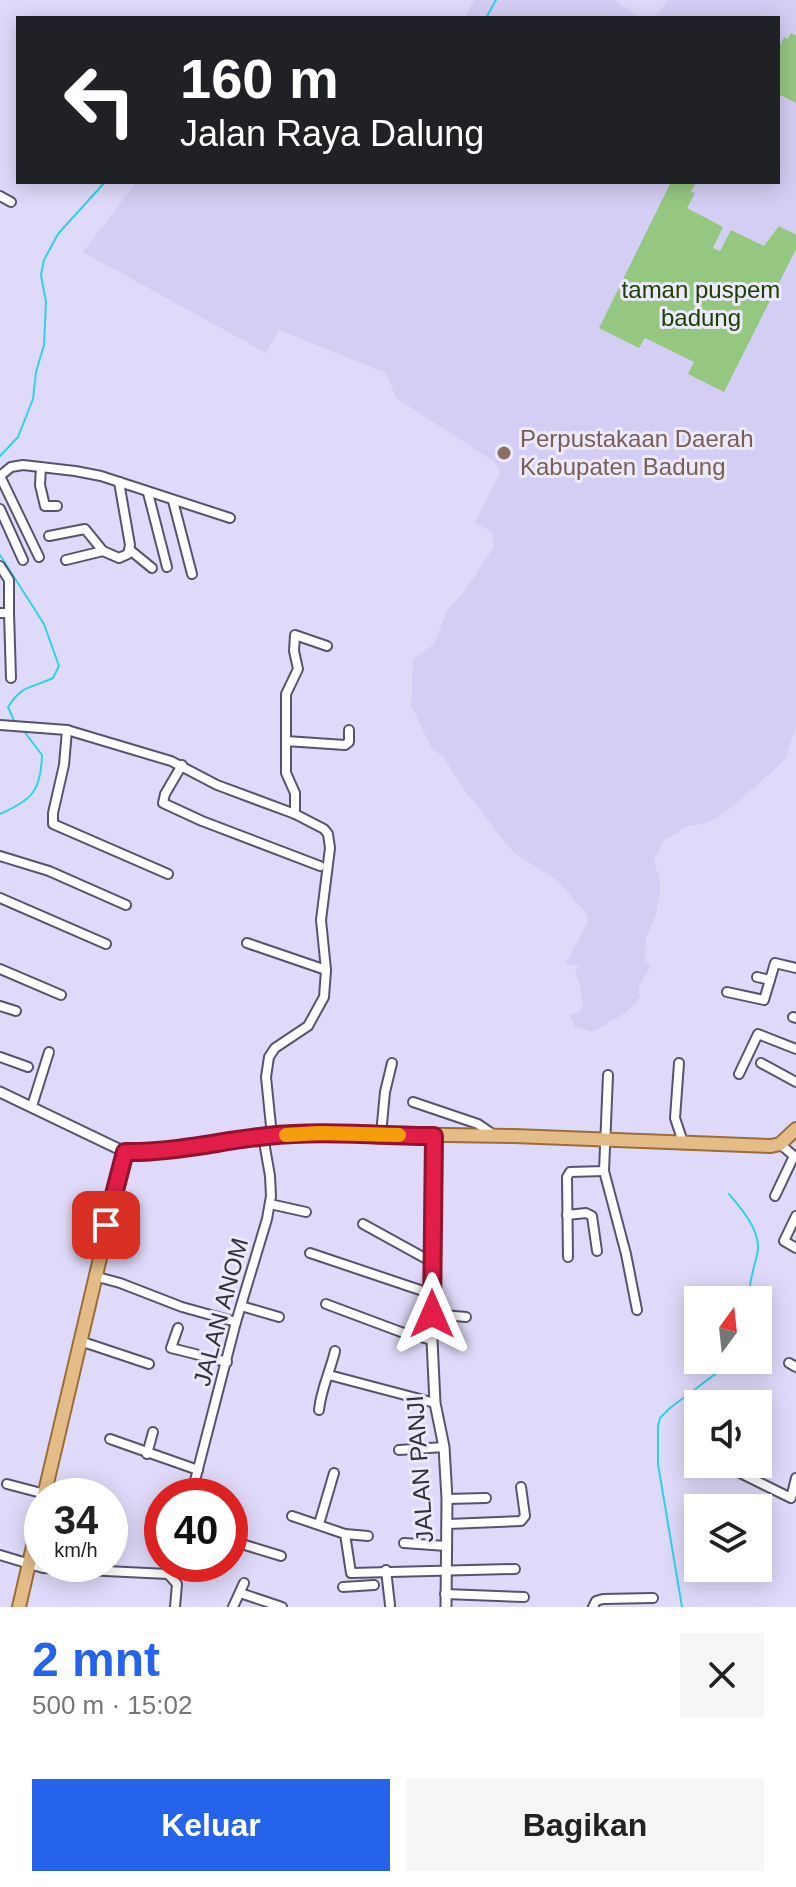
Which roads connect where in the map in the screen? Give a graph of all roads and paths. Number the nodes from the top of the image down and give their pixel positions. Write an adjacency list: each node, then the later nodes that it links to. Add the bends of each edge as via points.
1 (0, 196): 2 (street)
2 (11, 202)
3 (41, 467): 4 (street, via 16,466); 5 (street); 8 (street, via 43,501 47,507)
4 (0, 476): 14 (street)
5 (119, 482): 6 (street); 12 (street)
6 (148, 493): 7 (street); 18 (street)
7 (173, 501): 10 (street); 20 (street)
8 (57, 506)
9 (0, 509): 15 (street)
10 (230, 518)
11 (49, 536): 13 (street, via 85,529)
12 (130, 550): 13 (street, via 119,558); 19 (street)
13 (103, 551): 16 (street)
14 (39, 557)
15 (23, 560)
16 (66, 560)
17 (0, 566): 21 (street, via 9,580)
18 (167, 567)
19 (152, 568)
20 (192, 574)
21 (5, 613): 23 (street)
22 (327, 646): 27 (street, via 295,635 298,669 286,694)
23 (11, 678)
24 (0, 725): 25 (street)
25 (67, 730): 28 (street); 32 (street, via 53,824)
26 (349, 730): 27 (street, via 345,745)
27 (286, 741): 29 (street)
28 (182, 765): 29 (street, via 217,785); 31 (street, via 163,803)
29 (295, 814): 39 (street, JALAN ANOM, via 328,834 321,920)
30 (0, 856): 34 (street)
31 (320, 866)
32 (168, 874)
33 (0, 898): 36 (street)
34 (126, 905)
35 (247, 943): 39 (street)
36 (106, 944)
37 (796, 968): 41 (street, via 775,963)
38 (0, 969): 43 (street)
39 (326, 970): 60 (street, JALAN ANOM, via 317,1013 269,1057)
40 (757, 977): 41 (street)
41 (770, 980): 42 (street, via 764,1000)
42 (727, 992)
43 (61, 995)
44 (0, 1006): 45 (street)
45 (16, 1011)
46 (796, 1049): 53 (street, via 758,1034)
47 (49, 1052): 58 (street)
48 (0, 1057): 52 (street)
49 (392, 1063): 59 (street)
50 (679, 1063): 65 (street, via 675,1118)
51 (761, 1063): 55 (street)
52 (28, 1067)
53 (739, 1074)
54 (608, 1075): 64 (street)
55 (796, 1082)
56 (0, 1092): 58 (street)
57 (413, 1102): 62 (street, via 478,1124)
58 (32, 1106): 66 (street)
59 (381, 1134): 60 (main road); 61 (main road)
60 (268, 1136): 66 (main road); 69 (street, JALAN ANOM)
61 (434, 1136): 62 (main road); 78 (street, JALAN PANJI)
62 (494, 1136): 64 (main road)
63 (790, 1138): 65 (main road, via 759,1146); 68 (street, via 794,1156)
64 (606, 1139): 65 (main road); 67 (street)
65 (683, 1142)
66 (125, 1152): 79 (main road)
67 (604, 1171): 71 (street, via 568,1174); 83 (street)
68 (775, 1196)
69 (270, 1204): 70 (street); 82 (street, JALAN ANOM)
70 (306, 1212)
71 (567, 1215): 75 (street, via 592,1216); 77 (street)
72 (796, 1216): 74 (street, via 784,1239)
73 (363, 1224): 78 (street)
74 (796, 1248)
75 (597, 1251)
76 (310, 1253): 80 (street)
77 (568, 1257)
78 (432, 1262): 80 (street, JALAN PANJI)
79 (94, 1276): 87 (street); 90 (main road)
80 (432, 1294): 84 (street, JALAN PANJI)
81 (326, 1304): 89 (street)
82 (241, 1306): 85 (street); 87 (street, JALAN ANOM)
83 (637, 1310)
84 (432, 1314): 86 (street); 89 (street, JALAN PANJI)
85 (279, 1317)
86 (466, 1317)
87 (236, 1322): 92 (street, JALAN ANOM)
88 (178, 1328): 92 (street, via 171,1348)
89 (432, 1340): 95 (street, JALAN PANJI)
90 (80, 1341): 93 (street); 104 (main road)
91 (335, 1351): 94 (street)
92 (227, 1362): 102 (street, JALAN ANOM)
93 (149, 1364)
94 (329, 1375): 95 (street); 96 (street)
95 (435, 1403): 99 (street, JALAN PANJI)
96 (319, 1410)
97 (153, 1432): 101 (street)
98 (110, 1439): 101 (street)
99 (444, 1447): 100 (street); 112 (street, JALAN PANJI)
100 (399, 1450)
101 (147, 1454): 102 (street)
102 (198, 1470): 105 (street, JALAN ANOM)
103 (334, 1473): 114 (street)
104 (49, 1478)
105 (196, 1478)
106 (750, 1478): 107 (street, via 791,1498)
107 (796, 1478)
108 (7, 1484): 110 (street)
109 (521, 1487): 115 (street, via 521,1521)
110 (24, 1491)
111 (486, 1498): 112 (street)
112 (447, 1499): 115 (street, JALAN PANJI)
113 (292, 1516): 114 (street)
114 (319, 1524): 116 (street)
115 (448, 1524): 120 (street, JALAN PANJI)
116 (345, 1534): 117 (street); 127 (street)
117 (368, 1536)
118 (404, 1543): 120 (street)
119 (248, 1546): 122 (street)
120 (446, 1546): 124 (street, JALAN PANJI)
121 (0, 1555): 123 (street)
122 (281, 1556)
123 (24, 1563)
124 (445, 1569): 125 (street); 126 (street); 133 (street, JALAN PANJI)
125 (515, 1569)
126 (386, 1570): 127 (street); 136 (street)
127 (351, 1573): 131 (street, via 348,1586)
128 (25, 1582): 137 (main road)
129 (175, 1582): 138 (street)
130 (244, 1583): 132 (street)
131 (374, 1585)
132 (240, 1593): 139 (street); 140 (street)
133 (445, 1594): 134 (street); 141 (street, JALAN PANJI)
134 (524, 1597)
135 (653, 1598): 142 (street, via 599,1599)
136 (390, 1605)
137 (19, 1607)
138 (175, 1607)
139 (233, 1607)
140 (282, 1607)
141 (446, 1607)
142 (593, 1607)

